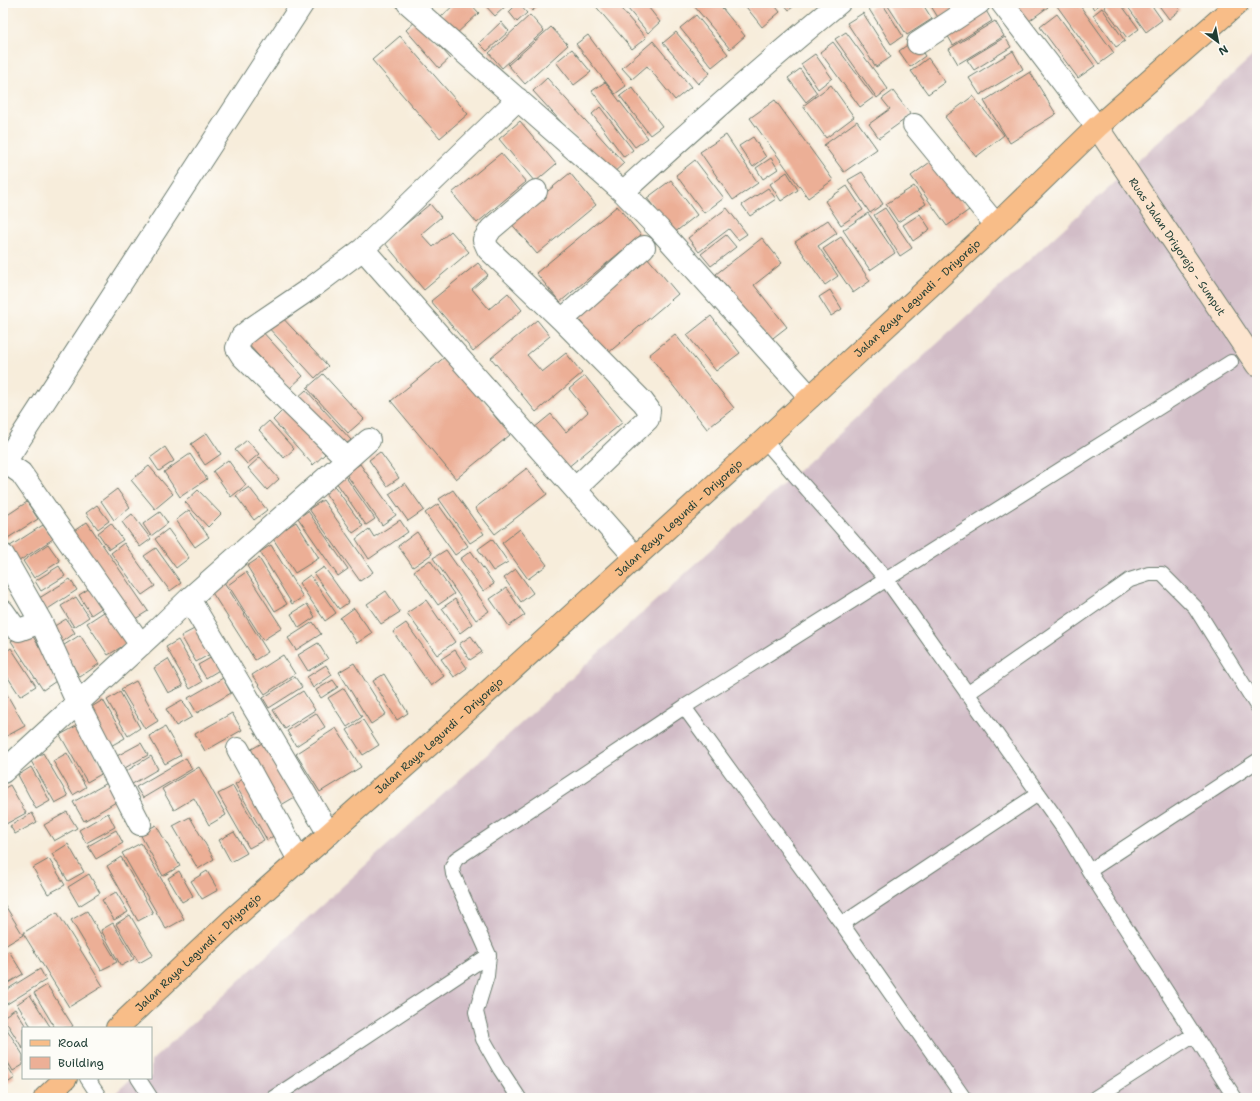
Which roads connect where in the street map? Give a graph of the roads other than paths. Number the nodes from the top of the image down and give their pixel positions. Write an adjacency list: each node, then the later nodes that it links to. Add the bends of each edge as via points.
1 (303, 3): 23 (street)
2 (839, 3): 12 (street, via 718,105)
3 (979, 3): 7 (street)
4 (1002, 3): 10 (street)
5 (1238, 3): 10 (main road, Jalan Raya Legundi - Driyorejo)
6 (422, 7): 8 (street)
7 (918, 43)
8 (518, 99): 12 (street); 15 (street)
9 (914, 125): 13 (street)
10 (1097, 128): 13 (main road, Jalan Raya Legundi - Driyorejo); 18 (main road, Ruas Jalan Driyorejo - Sumput)
11 (536, 191): 16 (street, via 491,229 484,240 488,249)
12 (623, 192): 19 (street)
13 (996, 225): 19 (main road, Jalan Raya Legundi - Driyorejo)
14 (644, 247): 16 (street)
15 (363, 249): 22 (street, via 252,328 242,336 237,348 242,356); 24 (street)
16 (562, 320): 24 (street, via 649,410 648,419)
17 (1231, 362): 27 (lane)
18 (1257, 365)
19 (810, 397): 21 (main road, Jalan Raya Legundi - Driyorejo)
20 (369, 440): 22 (street)
21 (764, 440): 26 (main road, Jalan Raya Legundi - Driyorejo); 27 (lane)
22 (347, 459): 28 (street)
23 (4, 462): 31 (street, via 21,473)
24 (576, 488): 26 (street)
25 (3, 555): 30 (street)
26 (635, 557): 41 (main road, Jalan Raya Legundi - Driyorejo)
27 (886, 578): 32 (lane); 35 (lane)
28 (189, 598): 31 (street); 41 (street)
29 (3, 611): 30 (street, via 19,630)
30 (41, 622): 33 (street)
31 (141, 645): 33 (street)
32 (967, 694): 34 (lane, via 1130,580 1149,574 1162,574 1195,607); 39 (lane)
33 (78, 704): 38 (street); 40 (street)
34 (1257, 706)
35 (684, 707): 44 (lane); 45 (lane, via 456,859 452,867 453,874)
36 (238, 749): 42 (street)
37 (1257, 761): 43 (lane)
38 (3, 772)
39 (1038, 794): 43 (lane, via 1066,832); 44 (lane)
40 (140, 824)
41 (329, 834): 42 (main road, Jalan Raya Legundi - Driyorejo)
42 (299, 860): 46 (main road, Jalan Raya Legundi - Driyorejo)
43 (1089, 871): 47 (lane)
44 (842, 924): 56 (lane)
45 (489, 955): 54 (lane); 55 (lane, via 487,976 476,1012 483,1039)
46 (117, 1027)
47 (1193, 1035): 57 (lane); 58 (lane)
48 (65, 1079): 51 (main road)
49 (88, 1079): 52 (lane)
50 (139, 1079): 53 (lane)
51 (45, 1098)
52 (100, 1098)
53 (151, 1098)
54 (273, 1098)
55 (519, 1098)
56 (964, 1098)
57 (1094, 1098)
58 (1235, 1098)

